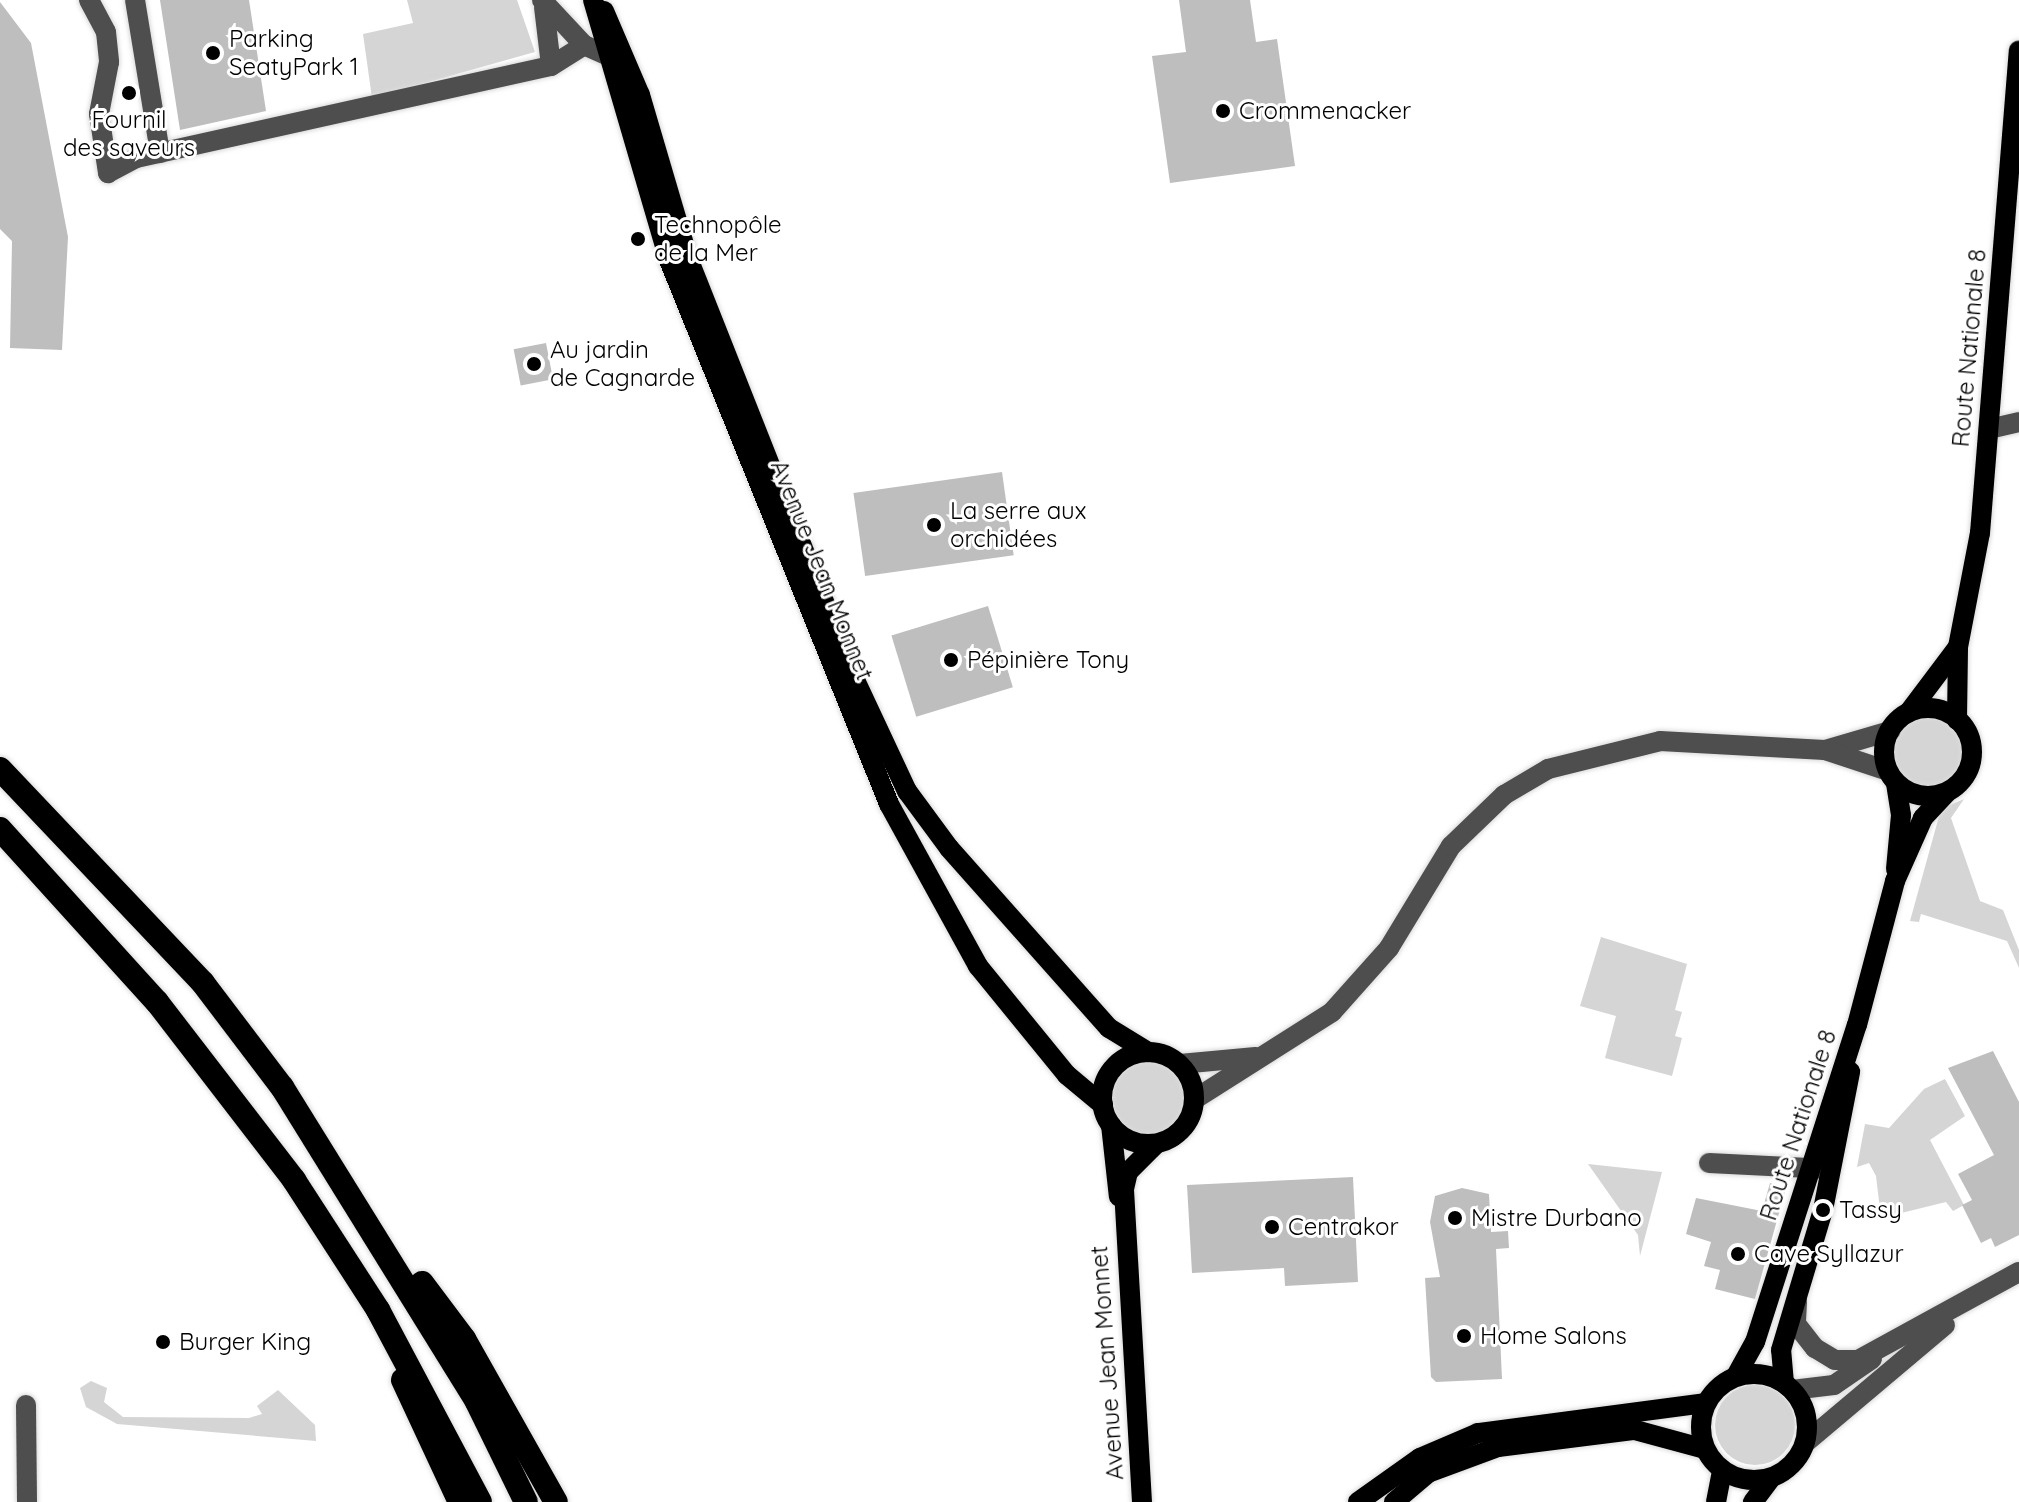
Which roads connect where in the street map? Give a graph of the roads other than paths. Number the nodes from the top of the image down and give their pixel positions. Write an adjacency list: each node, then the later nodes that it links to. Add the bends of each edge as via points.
1 (89, 0): 11 (street, via 106,32 109,62 99,114 108,173)
2 (135, 0): 11 (street)
3 (593, 0): 8 (main road, Avenue Jean Monnet)
4 (599, 0): 10 (main road, Avenue Jean Monnet)
5 (543, 3): 6 (street); 9 (street)
6 (584, 45): 8 (street); 9 (street)
7 (2019, 51): 13 (main road, Route Nationale 8)
8 (605, 53): 10 (street); 28 (main road, Avenue Jean Monnet, via 669,260 889,804 978,966 1067,1075)
9 (551, 66): 11 (street)
10 (629, 66): 24 (main road, Avenue Jean Monnet, via 688,258 855,680 907,791 959,860 1109,1028)
11 (160, 153)
12 (2019, 422): 13 (street)
13 (1989, 429): 14 (main road, Route Nationale 8, via 1980,533)
14 (1958, 647): 15 (main road, Route Nationale 8); 16 (main road, Route Nationale 8)
15 (1909, 712): 16 (main road, via 1935,709); 17 (main road)
16 (1957, 720): 21 (main road, via 1971,745 1971,759 1967,773)
17 (1890, 731): 18 (street); 20 (main road)
18 (1825, 750): 20 (street); 25 (street, via 1660,741 1548,769 1504,795 1451,846 1389,948 1332,1012)
19 (0, 769): 33 (highway, via 203,983)
20 (1892, 776): 21 (main road, via 1919,796); 23 (main road, Route Nationale 8, via 1901,815)
21 (1946, 793): 23 (main road, Route Nationale 8, via 1923,818)
22 (0, 829): 38 (highway, via 80,911 224,1084)
23 (1895, 881): 32 (main road, Route Nationale 8)
24 (1148, 1052): 26 (main road); 28 (main road, via 1114,1067)
25 (1264, 1056): 26 (street); 27 (street)
26 (1180, 1064): 27 (main road)
27 (1195, 1099): 30 (main road, via 1186,1126)
28 (1103, 1105): 29 (main road)
29 (1111, 1125): 30 (main road, via 1131,1141); 34 (main road, Avenue Jean Monnet)
30 (1156, 1144): 34 (main road, Avenue Jean Monnet, via 1128,1172)
31 (1709, 1163): 32 (street)
32 (1822, 1168): 37 (main road, Route Nationale 8); 40 (main road, Route Nationale 8, via 1755,1342)
33 (350, 1188): 51 (highway, via 477,1402); 52 (highway, via 464,1339)
34 (1124, 1221): 53 (main road, Avenue Jean Monnet)
35 (2019, 1272): 39 (street)
36 (2019, 1283): 44 (street, via 1943,1326)
37 (1797, 1298): 39 (street, via 1796,1324 1835,1360 1858,1360); 41 (main road, Route Nationale 8, via 1781,1350)
38 (378, 1310): 49 (highway, via 419,1421); 50 (highway)
39 (1915, 1329): 41 (street, via 1834,1385)
40 (1736, 1376): 41 (main road, via 1761,1374); 42 (main road)
41 (1788, 1387): 44 (main road, via 1806,1415)
42 (1706, 1403): 45 (main road); 54 (main road, via 1478,1433 1420,1458)
43 (26, 1405): 48 (street)
44 (1805, 1443): 47 (main road, via 1793,1464)
45 (1705, 1449): 46 (main road); 55 (main road, via 1635,1430 1498,1447 1428,1473)
46 (1722, 1470): 47 (main road, via 1745,1480); 56 (main road)
47 (1771, 1478): 57 (main road)
48 (27, 1502)
49 (460, 1502)
50 (480, 1502)
51 (526, 1502)
52 (556, 1502)
53 (1142, 1502)
54 (1358, 1502)
55 (1394, 1502)
56 (1716, 1502)
57 (1753, 1502)

